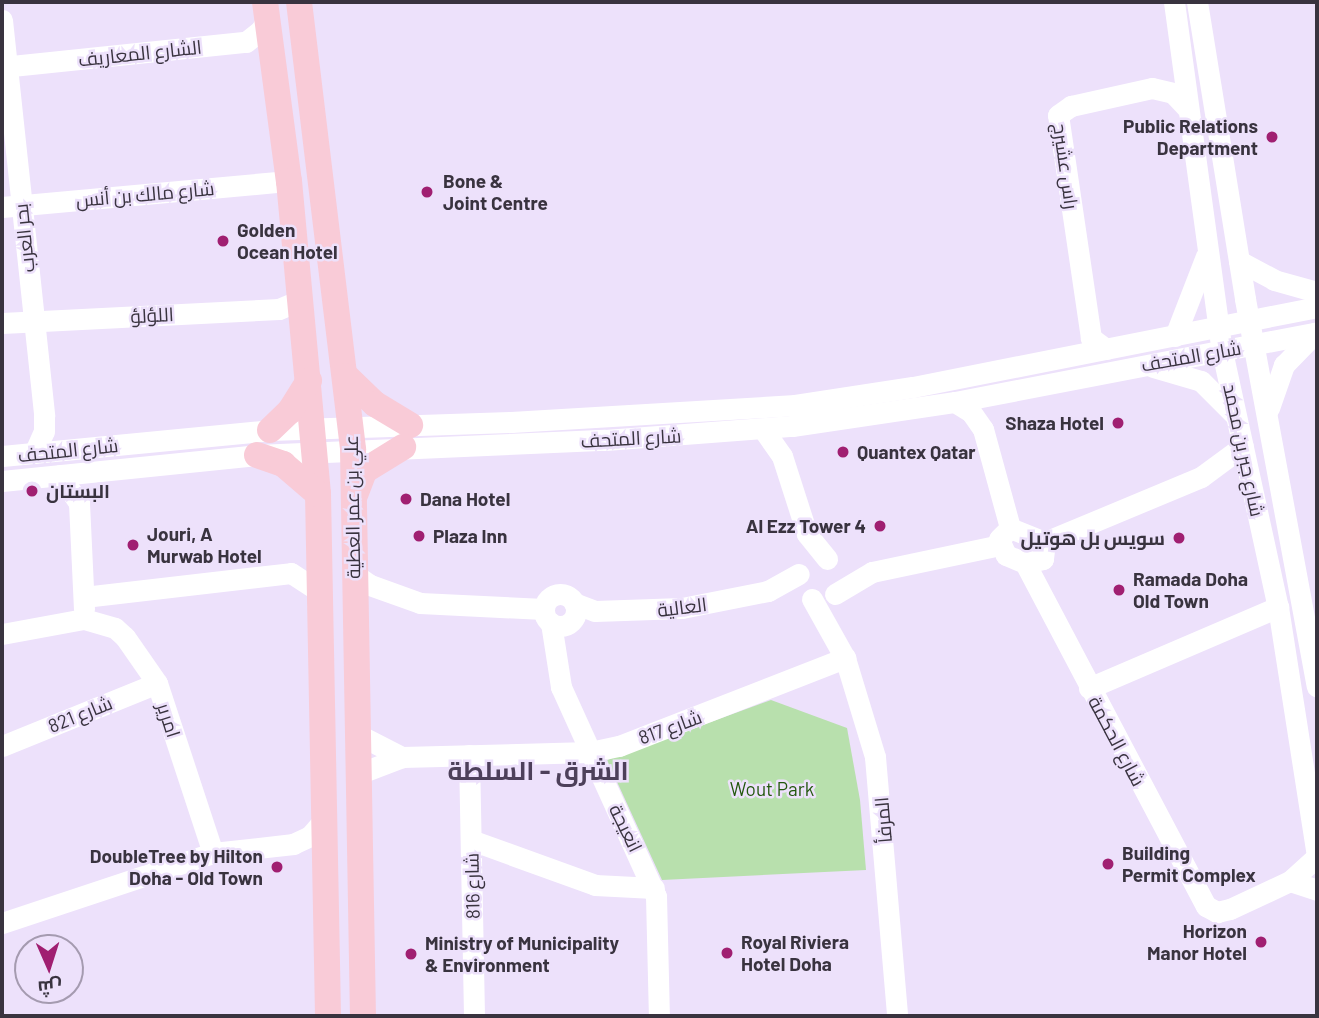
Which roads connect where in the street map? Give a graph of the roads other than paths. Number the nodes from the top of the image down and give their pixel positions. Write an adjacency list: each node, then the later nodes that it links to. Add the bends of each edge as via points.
1 (299, 2): 26 (main road, علي بن عمر العطية)
2 (1174, 2): 7 (street, شارع جبر بن محمد)
3 (1197, 2): 12 (street)
4 (266, 10): 6 (street, الشارع المعاريف, via 261,30 246,42); 8 (main road, علي بن عمر العطية)
5 (2, 20): 6 (street, بحر العرب)
6 (4, 67): 10 (street, بحر العرب)
7 (1187, 108): 11 (street, شارع جبر بن محمد); 23 (street, راس عشيرج, via 1173,93 1152,88 1071,106 1058,115 1091,338)
8 (284, 136): 9 (main road, علي بن عمر العطية); 37 (main road, via 307,211)
9 (289, 181): 10 (street, شارع مالك بن أنس); 14 (main road, علي بن عمر العطية)
10 (11, 207): 16 (street, بحر العرب)
11 (1209, 247): 19 (street, شارع جبر بن محمد); 21 (street)
12 (1239, 261): 13 (street, via 1274,280); 18 (street, شارع جبر بن محمد)
13 (1317, 292)
14 (300, 300): 16 (street, اللؤلؤ, via 279,309); 27 (main road, علي بن عمر العطية)
15 (1317, 307): 18 (street, شارع المتحف)
16 (33, 320): 17 (street, اللؤلؤ); 39 (street, بحر العرب, via 45,423)
17 (2, 323)
18 (1250, 323): 19 (street, شارع المتحف); 22 (street, شارع جبر بن محمد)
19 (1219, 329): 21 (street, شارع المتحف); 24 (street, شارع جبر بن محمد)
20 (1317, 332): 22 (street, شارع المتحف); 30 (street, via 1284,365)
21 (1175, 336): 23 (street, شارع المتحف)
22 (1254, 345): 24 (street, شارع المتحف); 30 (street, شارع جبر بن محمد)
23 (1106, 349): 35 (street, شارع المتحف, via 795,405)
24 (1222, 351): 25 (street, شارع المتحف); 31 (street, شارع جبر بن محمد)
25 (1140, 365): 28 (street, شارع المتحف); 31 (street, via 1201,381 1217,392)
26 (346, 376): 35 (main road); 37 (main road, علي بن عمر العطية)
27 (309, 380): 34 (main road, via 290,411); 37 (main road, علي بن عمر العطية)
28 (1000, 393): 29 (street, شارع المتحف); 36 (street, via 987,419)
29 (955, 402): 32 (street, شارع المتحف); 36 (street, via 975,416)
30 (1267, 417): 69 (street, شارع جبر بن محمد)
31 (1237, 418): 38 (street, شارع جبر بن محمد)
32 (792, 426): 33 (street, شارع المتحف); 42 (street)
33 (763, 429): 35 (street, شارع المتحف); 42 (street)
34 (270, 430): 37 (street, شارع المتحف); 39 (street, شارع المتحف)
35 (407, 436): 37 (street, شارع المتحف); 48 (main road, via 364,471)
36 (986, 438): 50 (street)
37 (334, 439): 40 (street, شارع المتحف); 47 (main road, علي بن عمر العطية); 48 (main road, علي بن عمر العطية); 84 (main road, via 340,767 347,849)
38 (1243, 446): 44 (street); 46 (street, شارع جبر بن محمد)
39 (34, 453): 41 (street, شارع المتحف)
40 (257, 455): 43 (street, شارع المتحف); 47 (main road, via 283,464)
41 (2, 456)
42 (782, 456): 49 (street)
43 (60, 475): 45 (street, شارع المتحف); 61 (street, via 79,503)
44 (1200, 477): 46 (street); 51 (street)
45 (2, 481)
46 (1251, 481): 62 (street, شارع جبر بن محمد)
47 (318, 494): 57 (main road, علي بن عمر العطية)
48 (354, 504): 56 (main road, علي بن عمر العطية)
49 (807, 534): 52 (street); 54 (street)
50 (1005, 536): 51 (street); 53 (street, via 1010,558); 55 (street)
51 (1045, 542): 53 (street, via 1043,559)
52 (830, 561): 54 (street, العالية, via 813,560); 55 (street); 60 (street, via 841,578)
53 (1024, 564): 70 (street, شارع الحكمة)
54 (800, 571): 58 (street, العالية); 60 (street)
55 (872, 572): 60 (street)
56 (353, 573): 59 (street, العالية, via 370,586); 64 (main road, علي بن عمر العطية)
57 (319, 591): 61 (street, via 291,573); 77 (main road, علي بن عمر العطية)
58 (768, 591): 60 (street, العالية); 63 (street, العالية, via 682,608)
59 (399, 596): 63 (street, العالية, via 441,607); 64 (street, via 378,601)
60 (821, 596): 67 (street, المرفأ)
61 (84, 597): 65 (street)
62 (1278, 607): 70 (street); 81 (street, شارع جبر بن محمد)
63 (561, 616): 73 (street, انعيجة, via 555,648 561,687)
64 (354, 617): 71 (main road, علي بن عمر العطية)
65 (84, 619): 66 (street); 68 (street, امرير, via 115,628 137,651)
66 (2, 634)
67 (845, 658): 73 (street, شارع 817, via 749,699); 92 (street, المرفأ, via 868,727 880,789)
68 (157, 683): 72 (street, شارع 821); 80 (street, امرير)
69 (1317, 686)
70 (1089, 688): 83 (street, شارع الحكمة, via 1202,901 1217,912)
71 (357, 734): 75 (street, شارع 817); 76 (main road, علي بن عمر العطية)
72 (2, 746)
73 (590, 752): 74 (street, شارع 817); 85 (street, انعيجة)
74 (469, 755): 75 (street, شارع 817); 78 (street, شارع 816)
75 (402, 757): 76 (street, شارع 817)
76 (358, 775): 84 (main road, علي بن عمر العطية)
77 (322, 822): 79 (street, via 304,839); 82 (main road, علي بن عمر العطية)
78 (471, 840): 85 (street, via 595,885); 90 (street, شارع 816)
79 (282, 846): 80 (street); 82 (street)
80 (213, 853): 87 (street)
81 (1317, 856): 83 (street)
82 (323, 869): 88 (main road, علي بن عمر العطية)
83 (1290, 881): 86 (street)
84 (361, 882): 89 (main road, علي بن عمر العطية)
85 (654, 888): 91 (street, انعيجة)
86 (1317, 890)
87 (2, 923)
88 (328, 1016)
89 (363, 1016)
90 (474, 1016)
91 (659, 1016)
92 (897, 1016)

